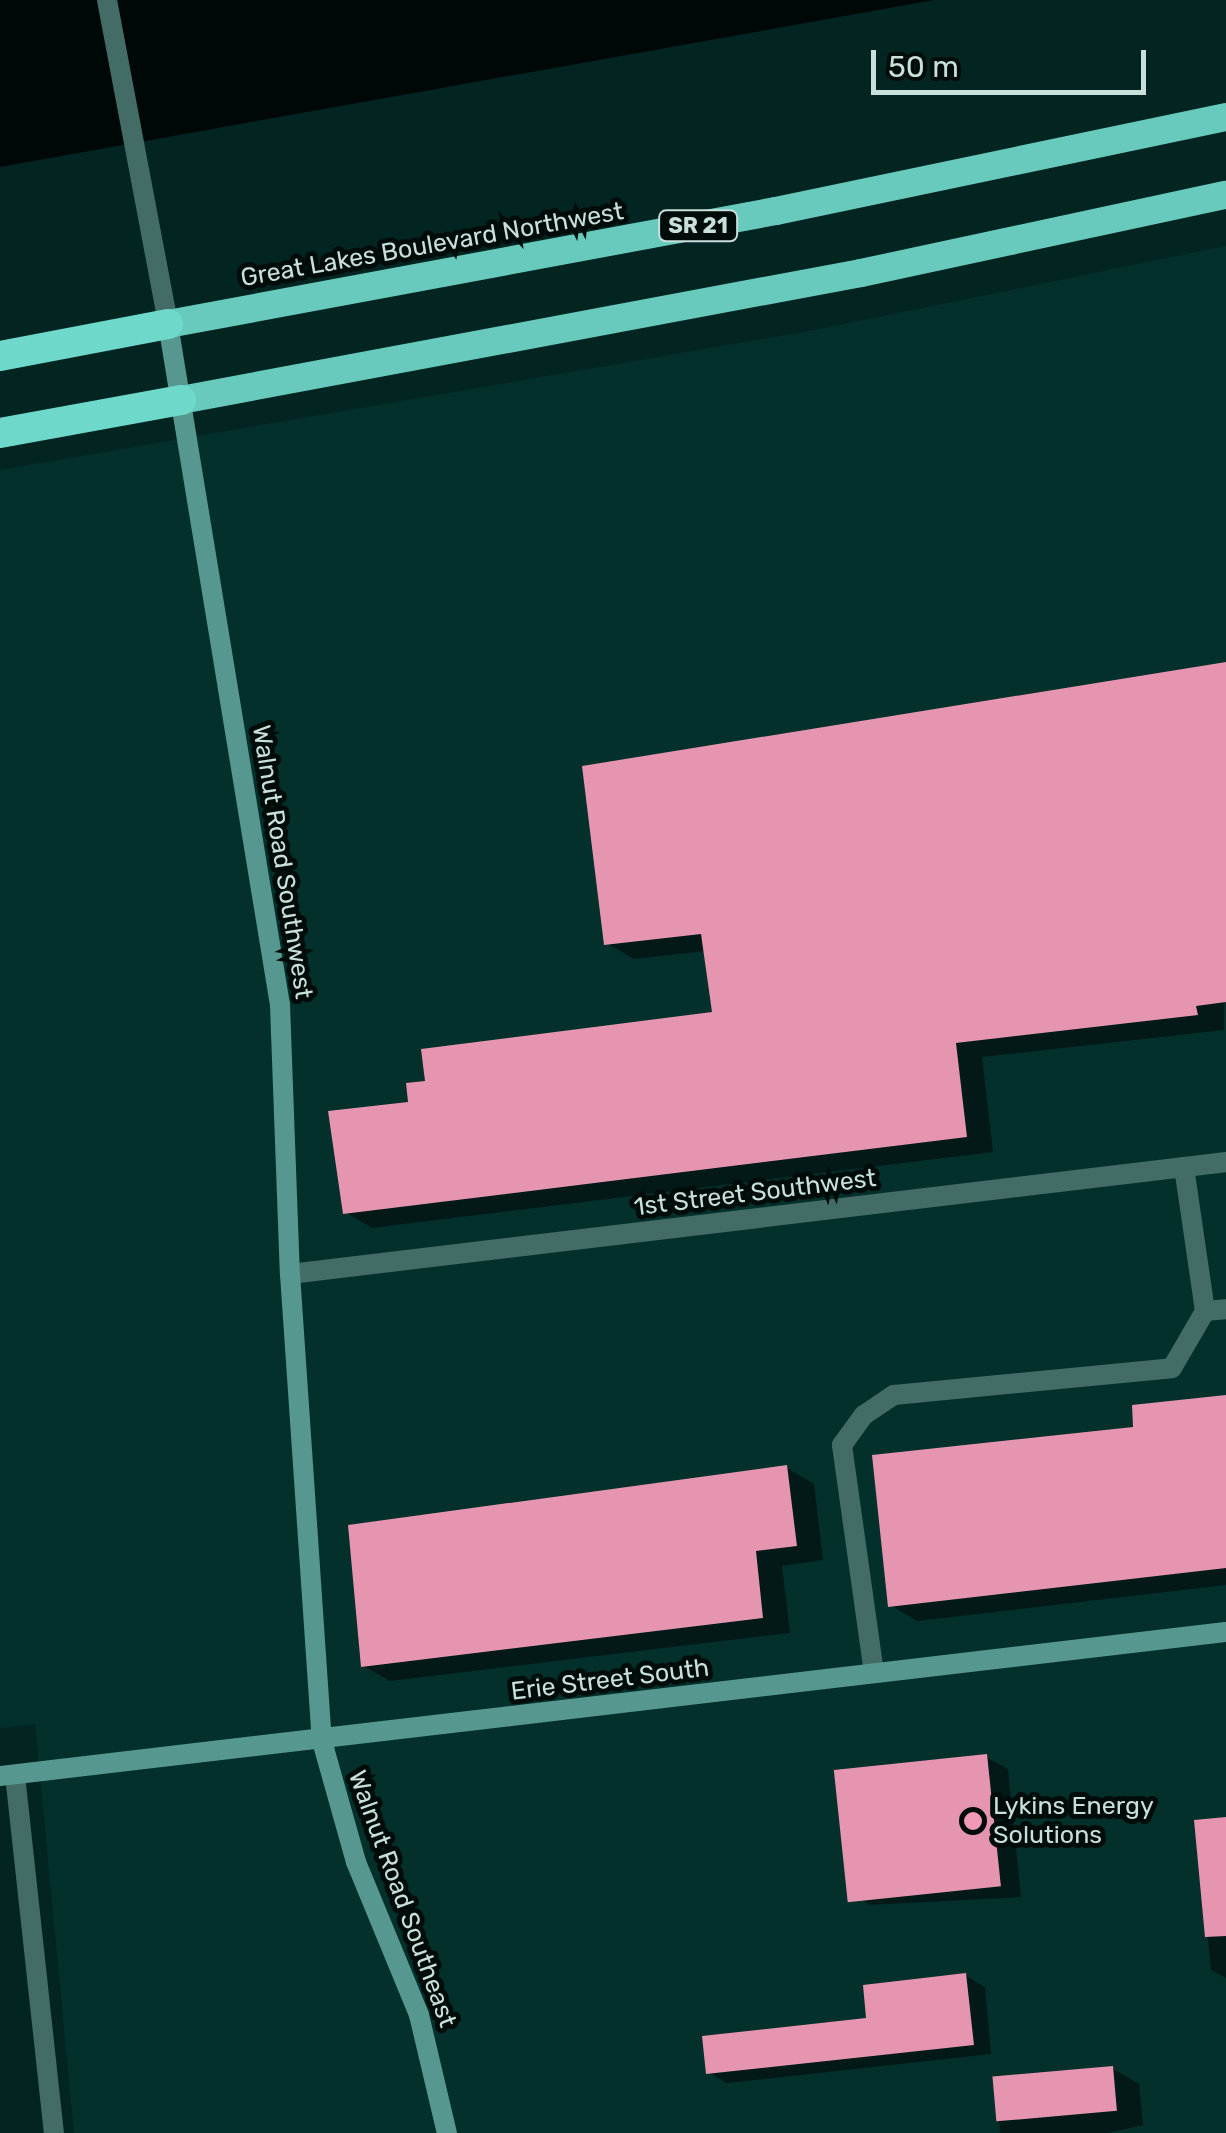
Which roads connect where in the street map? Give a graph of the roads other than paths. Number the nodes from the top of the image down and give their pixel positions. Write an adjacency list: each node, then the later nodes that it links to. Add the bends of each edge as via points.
1 (107, 0): 4 (street, Walnut Road Southwest)
2 (1226, 117): 4 (highway, Great Lakes Boulevard Northwest / SR 21, via 776,212)
3 (1226, 196): 6 (highway, via 861,273)
4 (168, 324): 5 (highway, Great Lakes Boulevard Northwest / SR 21); 6 (main road, Walnut Road Southwest)
5 (0, 356)
6 (181, 400): 7 (highway); 10 (main road, Walnut Road Southwest, via 280,1005)
7 (0, 433)
8 (1226, 1162): 9 (street, 1st Street Southwest)
9 (1184, 1167): 10 (street, 1st Street Southwest); 11 (street)
10 (290, 1274): 14 (main road, Walnut Road Southwest)
11 (1215, 1310): 13 (street, via 1172,1368 894,1396 864,1415 842,1446)
12 (1226, 1632): 13 (main road, Erie Street South)
13 (874, 1673): 14 (main road, Erie Street South)
14 (322, 1741): 15 (main road, Erie Street South); 17 (main road, Walnut Road Southeast, via 356,1862 419,2015)
15 (7, 1776): 16 (street)
16 (54, 2133)
17 (446, 2133)

